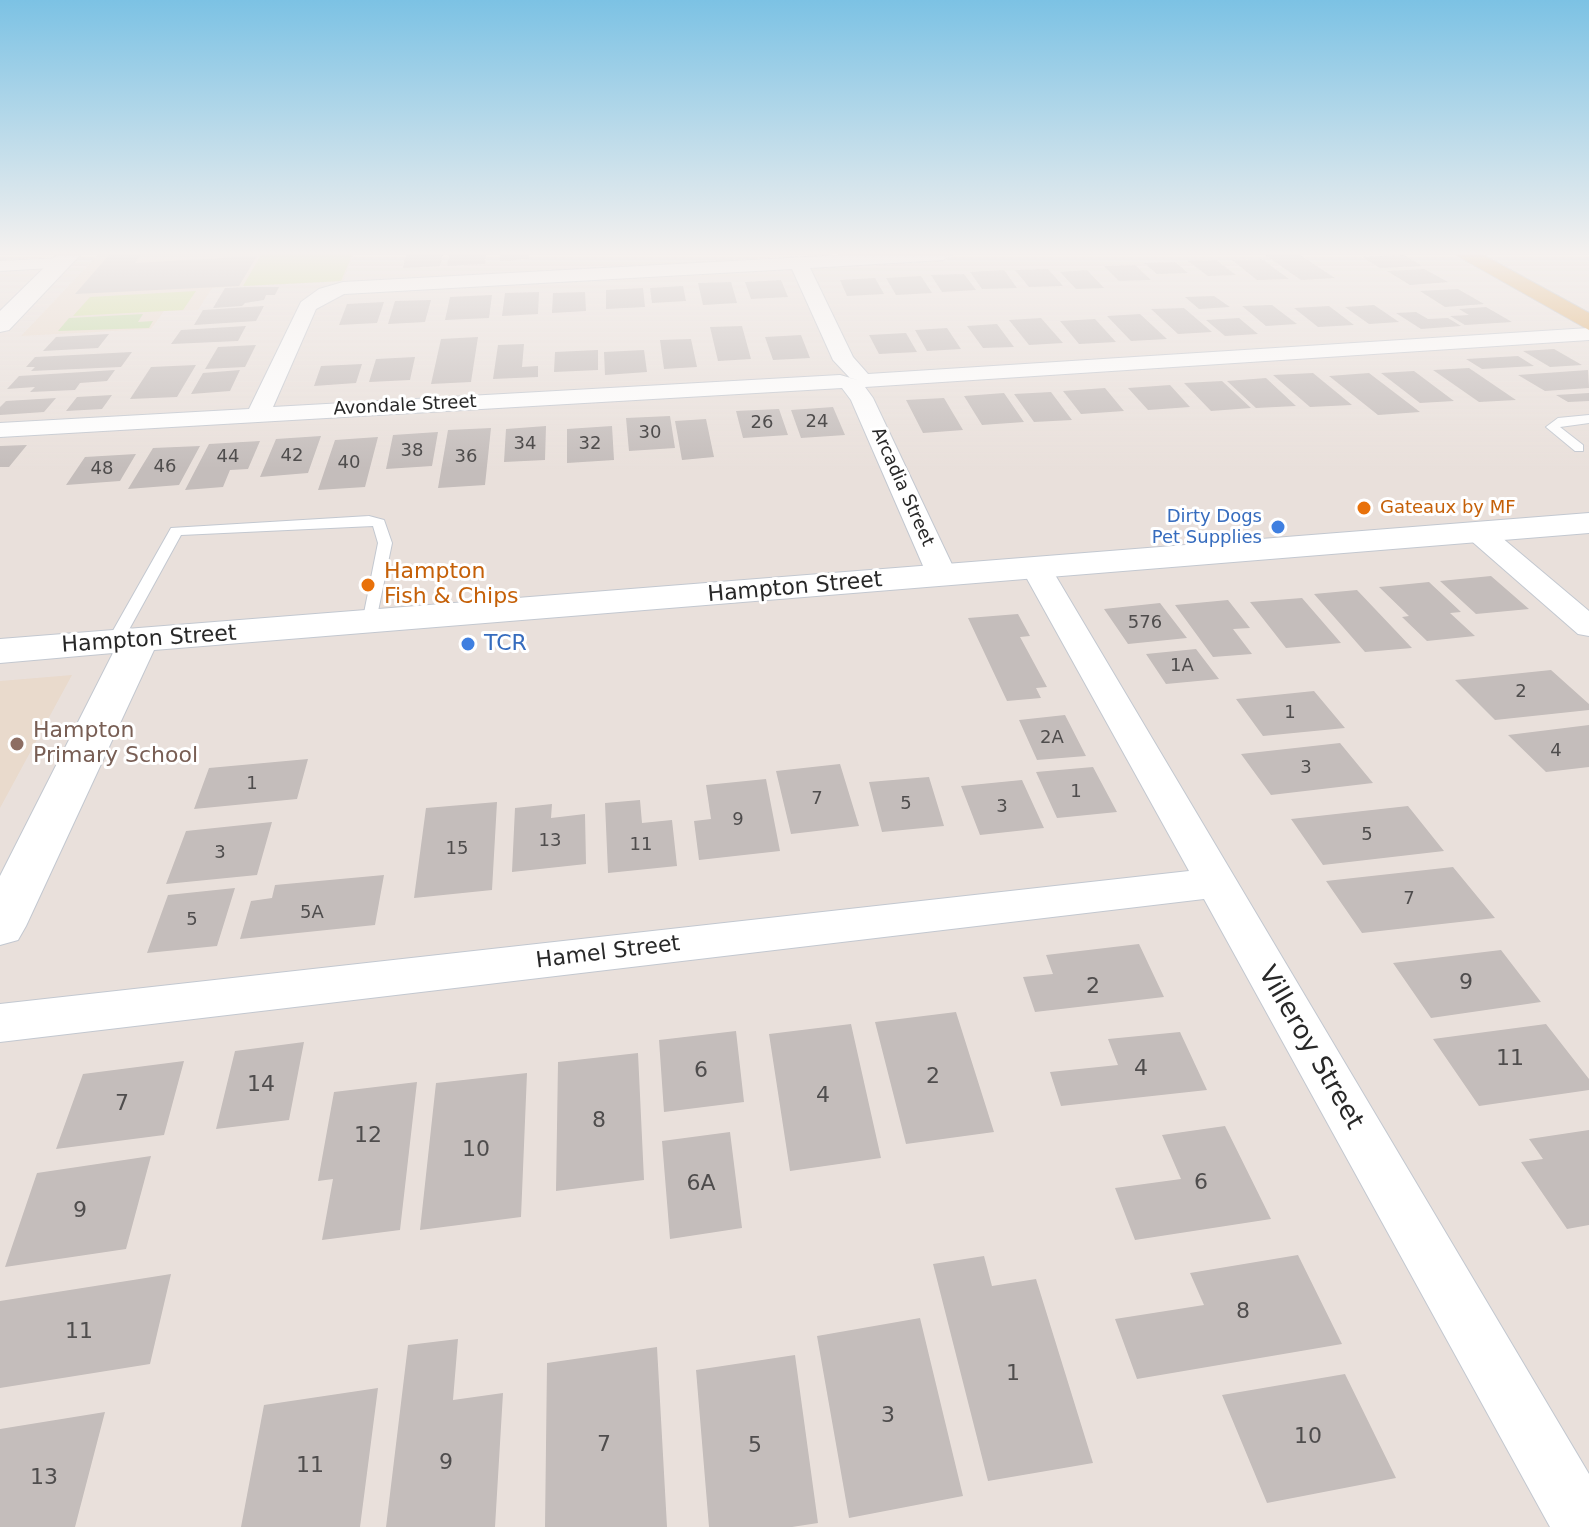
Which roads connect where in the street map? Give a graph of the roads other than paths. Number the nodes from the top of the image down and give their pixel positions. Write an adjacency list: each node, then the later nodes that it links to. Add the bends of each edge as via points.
1 (299, 326): 5 (street)
2 (829, 326): 4 (street, Arcadia Street)
3 (1589, 334): 4 (street, Avondale Street)
4 (854, 379): 5 (street, Avondale Street); 12 (street, Arcadia Street)
5 (258, 415): 7 (street, Avondale Street)
6 (1589, 419): 8 (lane, via 1552,427)
7 (0, 430)
8 (1579, 448)
9 (1589, 523): 10 (main road, Hampton Street)
10 (1478, 532): 11 (main road, Hampton Street); 14 (street)
11 (1036, 568): 12 (main road, Hampton Street); 17 (street, Villeroy Street)
12 (942, 575): 13 (main road, Hampton Street)
13 (370, 623): 15 (main road, Hampton Street); 15 (lane, via 385,543 379,523 176,531)
14 (1589, 627)
15 (126, 642): 16 (main road, Hampton Street); 18 (main road)
16 (0, 651)
17 (1216, 883): 19 (street, Hamel Street); 20 (street, Villeroy Street)
18 (0, 926)
19 (0, 1023)
20 (1585, 1527)

